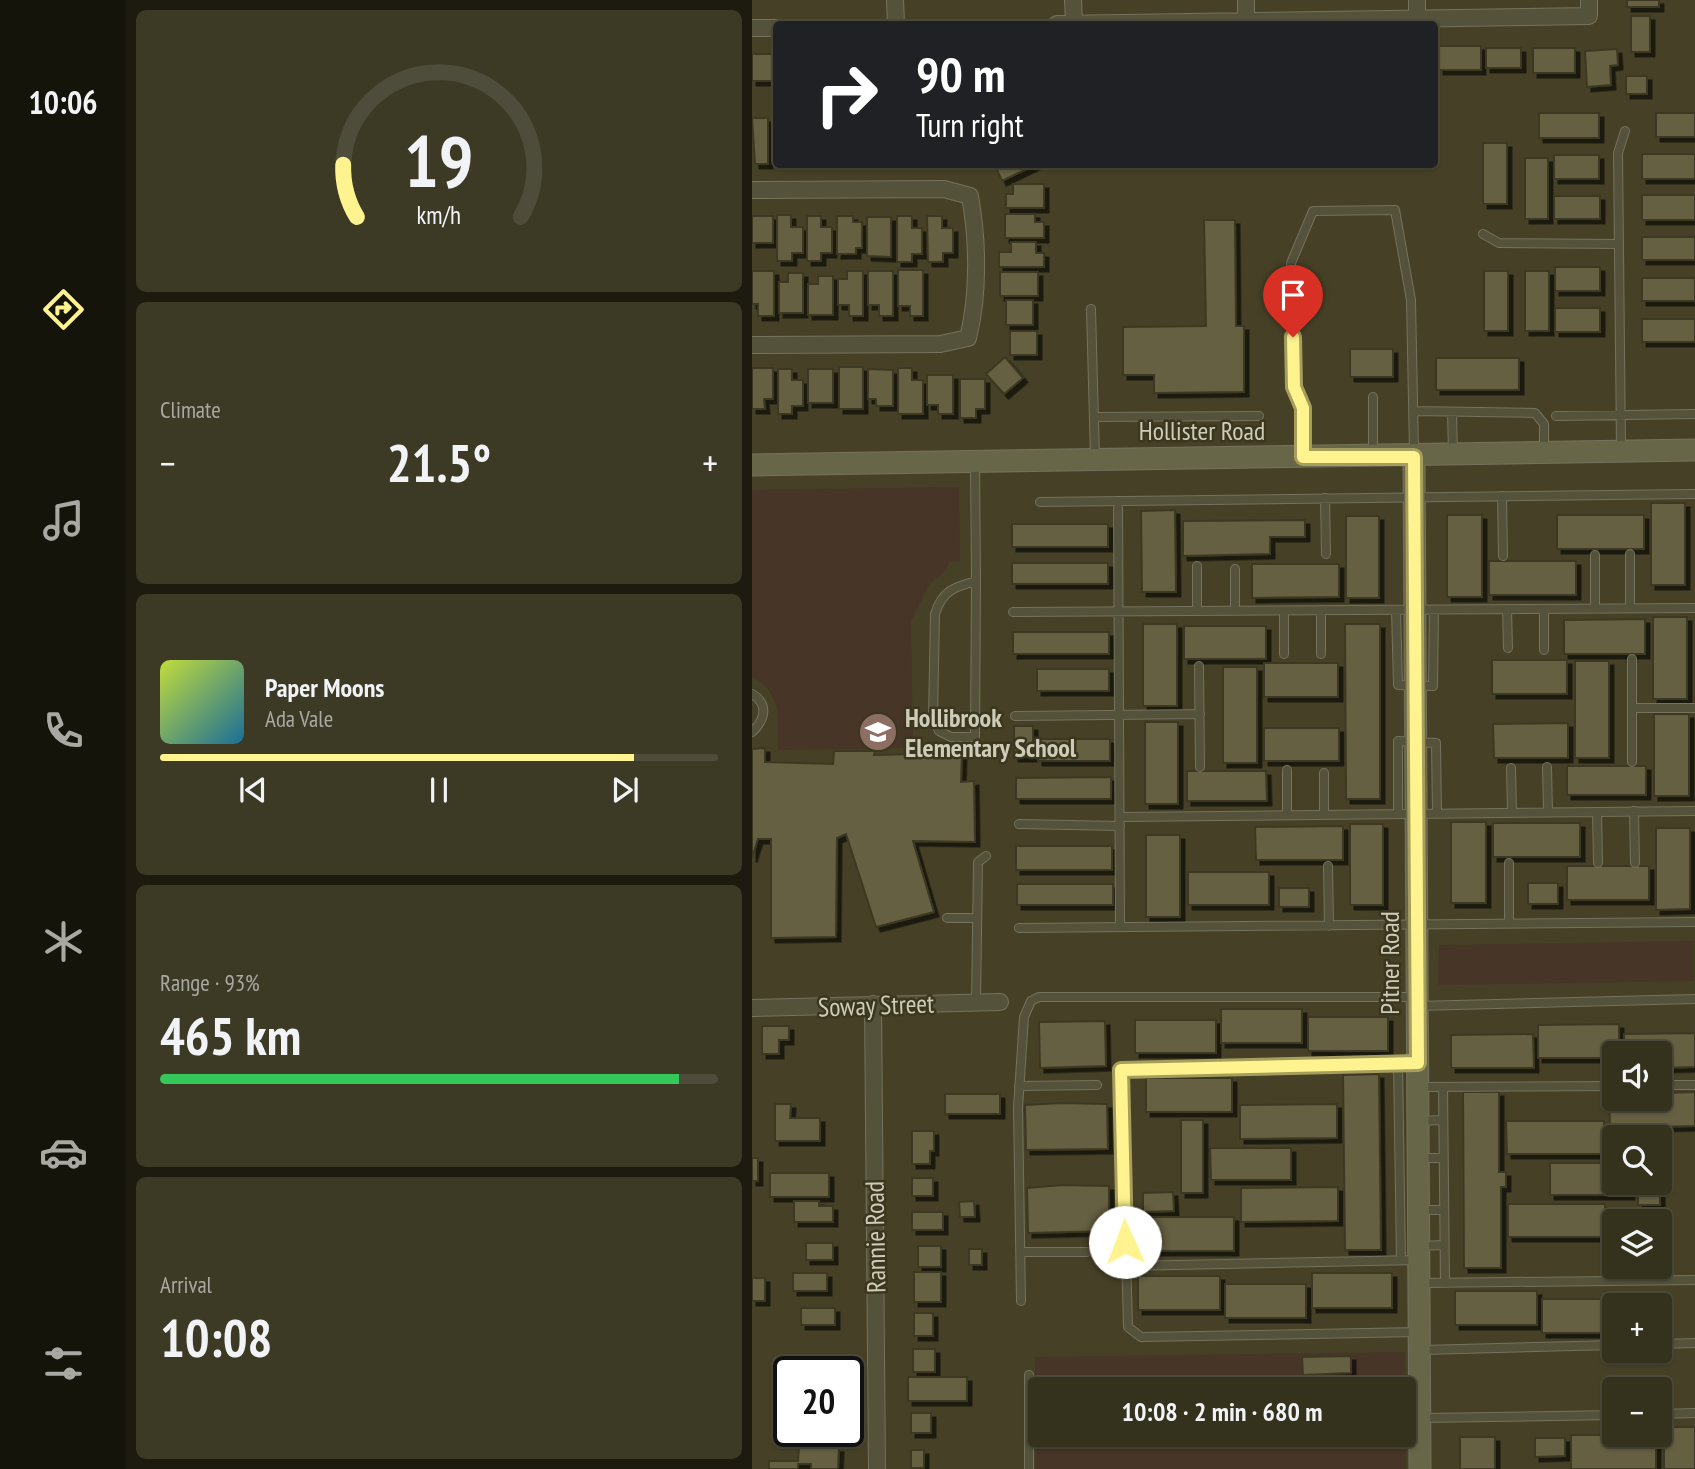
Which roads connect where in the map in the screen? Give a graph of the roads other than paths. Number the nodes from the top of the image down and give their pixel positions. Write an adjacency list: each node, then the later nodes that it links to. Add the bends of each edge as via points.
1 (895, 0): 6 (street)
2 (1073, 0): 7 (street)
3 (1246, 0): 8 (street)
4 (1417, 0): 9 (street)
5 (1589, 8): 10 (street)
6 (896, 21)
7 (1074, 21)
8 (1246, 21)
9 (1417, 21)
10 (1429, 21)
11 (752, 28): 12 (street)
12 (773, 28)
13 (1625, 131): 16 (lane, via 1618,153)
14 (752, 190): 18 (street, via 944,189 970,196 975,311 968,338 940,344)
15 (1483, 234): 16 (lane, via 1499,243)
16 (1618, 244): 23 (lane)
17 (1091, 309): 26 (lane)
18 (752, 345)
19 (1373, 397): 32 (lane)
20 (1415, 411): 21 (lane); 31 (lane, via 1411,300 1395,210 1313,211 1292,263 1294,387 1303,408); 33 (lane)
21 (1452, 412): 29 (lane, via 1535,413 1544,424); 30 (lane)
22 (1695, 414): 23 (lane)
23 (1621, 415): 25 (lane); 28 (lane)
24 (1259, 416): 26 (lane)
25 (1556, 416)
26 (1094, 417): 34 (lane)
27 (1695, 450): 28 (street, Hollister Road)
28 (1621, 452): 29 (street, Hollister Road)
29 (1544, 454): 30 (street, Hollister Road)
30 (1453, 456): 33 (street, Hollister Road)
31 (1303, 457): 32 (street, Hollister Road); 34 (street, Hollister Road)
32 (1373, 457): 33 (street, Hollister Road)
33 (1414, 457): 39 (street, Pitner Road)
34 (1095, 458): 35 (street, Hollister Road)
35 (975, 461): 36 (street, Hollister Road); 49 (lane)
36 (752, 465)
37 (1695, 494): 38 (lane)
38 (1502, 496): 39 (lane); 46 (lane)
39 (1415, 497): 40 (lane); 56 (street, Pitner Road)
40 (1325, 498): 41 (lane); 43 (lane)
41 (1118, 501): 42 (lane); 61 (lane)
42 (1040, 502)
43 (1326, 554)
44 (1630, 554): 50 (lane)
45 (1595, 555): 54 (lane)
46 (1503, 556)
47 (1197, 566): 57 (lane)
48 (1235, 569): 58 (lane)
49 (976, 581): 49 (lane, via 975,737 951,737 939,732 933,718 935,614 940,599 951,588)
50 (1630, 608): 51 (lane); 54 (lane)
51 (1695, 608)
52 (1507, 609): 53 (lane); 56 (lane); 62 (lane)
53 (1544, 609): 54 (lane); 63 (lane)
54 (1595, 609)
55 (1321, 610): 56 (lane); 59 (lane); 65 (lane)
56 (1415, 610): 86 (street, Pitner Road, via 1416,648 1407,685 1416,741)
57 (1197, 611): 58 (lane); 61 (lane)
58 (1235, 611): 59 (lane)
59 (1284, 611): 64 (lane)
60 (1013, 612): 61 (lane)
61 (1121, 612): 72 (lane)
62 (1507, 648)
63 (1544, 650)
64 (1284, 654)
65 (1321, 654)
66 (1632, 659): 69 (lane)
67 (1199, 666): 71 (lane)
68 (752, 694): 74 (lane, via 760,698 765,712)
69 (1632, 708): 70 (lane); 75 (lane)
70 (1695, 708)
71 (1200, 714): 72 (lane); 76 (lane)
72 (1120, 715): 73 (lane); 89 (lane)
73 (1015, 716)
74 (752, 732)
75 (1632, 762)
76 (1200, 767)
77 (1547, 767): 84 (lane)
78 (1511, 768): 83 (lane)
79 (1287, 770): 88 (lane)
80 (1324, 773): 87 (lane)
81 (1634, 811): 82 (lane); 85 (lane); 94 (lane)
82 (1695, 811)
83 (1512, 812): 84 (lane); 86 (lane)
84 (1548, 812): 85 (lane)
85 (1597, 812): 93 (lane)
86 (1417, 813): 87 (lane); 100 (street, Pitner Road)
87 (1324, 814): 88 (lane)
88 (1287, 815): 89 (lane)
89 (1120, 821): 90 (lane); 102 (lane)
90 (1019, 824)
91 (986, 856): 97 (lane, via 978,862)
92 (1509, 863): 99 (lane)
93 (1598, 863)
94 (1635, 863)
95 (1328, 866): 101 (lane)
96 (947, 918): 97 (lane)
97 (977, 918): 106 (lane)
98 (1695, 922): 99 (lane)
99 (1509, 924): 100 (lane)
100 (1417, 925): 101 (lane); 105 (street, Pitner Road)
101 (1328, 926): 102 (lane)
102 (1120, 927): 103 (lane)
103 (1019, 928)
104 (1695, 999): 105 (lane)
105 (1417, 1001): 110 (street, Pitner Road); 114 (lane, via 1039,997 1031,1001 1024,1017)
106 (976, 1002): 107 (street, Soway Street); 108 (street, Soway Street)
107 (1000, 1002)
108 (873, 1004): 109 (street, Soway Street); 140 (street, Rannie Road)
109 (752, 1008)
110 (1408, 1063): 117 (street, Pitner Road); 126 (lane, via 1121,1070)
111 (1097, 1085): 114 (lane)
112 (1672, 1085): 113 (lane)
113 (1695, 1085)
114 (1019, 1086): 124 (lane)
115 (1602, 1086): 116 (lane)
116 (1443, 1087): 117 (lane); 118 (lane)
117 (1412, 1115): 118 (lane); 119 (street, Pitner Road); 122 (lane)
118 (1443, 1120): 120 (lane)
119 (1418, 1158): 120 (lane); 122 (street, Pitner Road)
120 (1443, 1158): 121 (lane)
121 (1444, 1210): 122 (lane); 123 (lane)
122 (1412, 1226): 123 (lane); 126 (lane); 128 (street, Pitner Road)
123 (1444, 1245): 129 (lane)
124 (1021, 1252): 125 (lane); 130 (lane)
125 (1087, 1252)
126 (1126, 1266): 131 (lane, via 1128,1327 1141,1337)
127 (1695, 1280): 129 (lane)
128 (1419, 1283): 129 (lane); 131 (street, Pitner Road)
129 (1445, 1283)
130 (1021, 1301)
131 (1419, 1341): 134 (lane); 139 (street, Pitner Road)
132 (1695, 1343): 133 (lane)
133 (1672, 1344)
134 (1602, 1345)
135 (1029, 1375): 141 (lane)
136 (1695, 1413): 137 (lane)
137 (1672, 1414)
138 (1602, 1415): 139 (lane)
139 (1419, 1419): 142 (street, Pitner Road)
140 (877, 1469)
141 (1029, 1469)
142 (1420, 1469)

